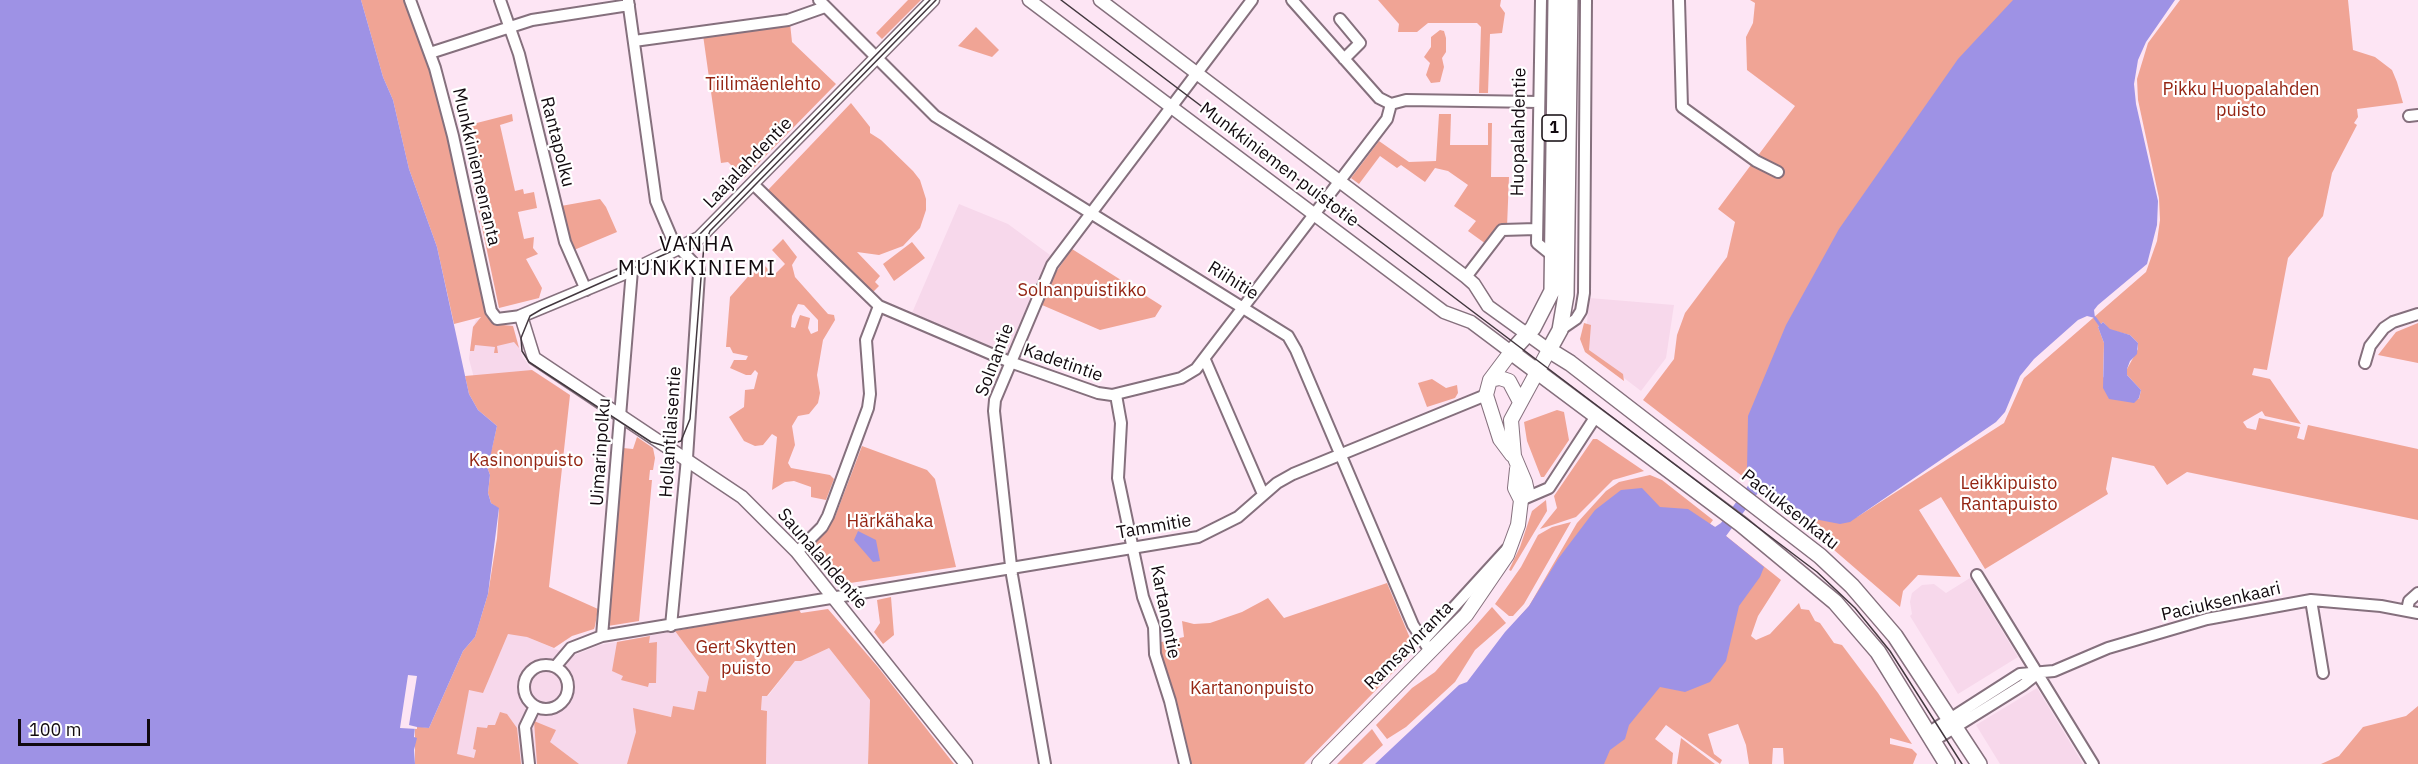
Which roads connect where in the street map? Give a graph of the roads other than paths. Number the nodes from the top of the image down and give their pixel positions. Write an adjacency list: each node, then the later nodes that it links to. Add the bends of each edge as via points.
1 (410, 0): 18 (street, Munkkiniemenranta)
2 (500, 0): 16 (street, Rantapolku)
3 (933, 0): 19 (street, Laajalahdentie)
4 (1029, 0): 24 (street, Munkkiniemen puistotie)
5 (1100, 0): 21 (street, Munkkiniemen puistotie)
6 (1252, 0): 21 (street, Solnantie)
7 (1292, 0): 20 (street)
8 (1541, 0): 22 (street, Huopalahdentie)
9 (1556, 0): 29 (main road, Huopalahdentie / 1)
10 (1570, 0): 26 (main road, 1)
11 (1587, 0): 25 (street)
12 (1679, 0): 27 (street, via 1682,107 1756,161)
13 (628, 3): 16 (street); 17 (street)
14 (822, 3): 17 (street, via 788,20); 19 (street, Riihitie)
15 (1340, 19): 20 (street, via 1360,43)
16 (511, 26): 18 (street); 38 (street, Rantapolku, via 565,242)
17 (634, 41): 34 (street, via 656,201)
18 (430, 53): 42 (street, Munkkiniemenranta, via 453,136 491,311 497,319)
19 (876, 58): 30 (street, Laajalahdentie); 31 (street, Riihitie, via 936,116)
20 (1344, 59): 23 (street, via 1379,98)
21 (1197, 74): 24 (street, Solnantie); 28 (street, Munkkiniemen puistotie)
22 (1539, 102): 23 (street, via 1406,100); 33 (street, Huopalahdentie)
23 (1391, 104): 28 (street, Kadetintie, via 1387,119)
24 (1171, 107): 31 (street, Solnantie); 32 (street, Munkkiniemen puistotie)
25 (1584, 144): 26 (street, Huopalahdentie); 43 (street, via 1584,293 1576,319)
26 (1569, 163): 29 (street, Huopalahdentie); 43 (main road, 1, via 1566,295)
27 (1778, 172)
28 (1340, 181): 32 (street, Kadetintie); 37 (street, Munkkiniemen puistotie)
29 (1554, 182): 35 (main road, Huopalahdentie / 1)
30 (753, 184): 34 (street, Laajalahdentie, via 699,238); 39 (street, Kadetintie)
31 (1091, 213): 40 (street, Riihitie); 48 (street, Solnantie, via 1052,265)
32 (1314, 214): 40 (street, Kadetintie); 46 (street, Munkkiniemen puistotie, via 1444,312 1471,322)
33 (1536, 229): 35 (street, via 1537,243); 37 (street, via 1502,230)
34 (679, 250): 36 (street, Laajalahdentie); 58 (street, Hollantilaisentie, via 699,269)
35 (1553, 256): 44 (main road, Huopalahdentie / 1, via 1550,298)
36 (632, 270): 38 (street, Laajalahdentie); 55 (street, Uimarinpolku)
37 (1466, 277): 44 (street, Munkkiniemen puistotie, via 1488,306)
38 (586, 290): 42 (street, Laajalahdentie)
39 (879, 306): 48 (street, Kadetintie); 63 (street, via 866,340 868,408 828,516)
40 (1244, 307): 47 (street, Kadetintie); 57 (street, Riihitie, via 1292,341)
41 (2418, 314): 49 (street, via 2384,328 2370,346)
42 (521, 316): 55 (street, Saunalahdentie, via 534,358)
43 (1560, 330): 45 (main road, 1)
44 (1526, 336): 45 (street, Paciuksenkatu); 46 (main road, Huopalahdentie)
45 (1549, 350): 50 (main road); 77 (main road, Paciuksenkatu, via 1820,556 1896,636)
46 (1511, 352): 50 (main road); 51 (main road)
47 (1205, 360): 52 (street, Kadetintie, via 1187,375); 60 (street)
48 (1010, 362): 52 (street, Kadetintie, via 1098,393); 64 (street, Solnantie, via 994,411)
49 (2365, 363)
50 (1538, 373): 54 (main road, Ramsaynranta); 56 (main road)
51 (1491, 380): 53 (main road); 54 (main road, via 1509,381)
52 (1116, 395): 62 (street, Kartanontie, via 1121,418 1118,478)
53 (1486, 398): 54 (main road, via 1501,407); 57 (street, Tammitie); 59 (main road, Ramsaynranta, via 1500,439)
54 (1518, 402): 59 (main road, Ramsaynranta, via 1510,427)
55 (621, 415): 58 (street, Saunalahdentie); 71 (street, Uimarinpolku)
56 (1596, 416): 61 (street, via 1549,488); 78 (main road, via 1805,574 1858,626 1878,652)
57 (1341, 454): 60 (street, Tammitie, via 1293,474); 72 (street, Riihitie, via 1413,625)
58 (687, 458): 63 (street, Saunalahdentie, via 742,497); 70 (street, Hollantilaisentie)
59 (1516, 463): 61 (main road, Ramsaynranta, via 1526,486)
60 (1263, 494): 62 (street, Tammitie, via 1238,517 1208,533)
61 (1521, 500): 72 (main road, Ramsaynranta, via 1512,544 1500,568 1480,598)
62 (1134, 547): 64 (street, Tammitie); 82 (street, Kartanontie, via 1143,597 1154,627 1155,654)
63 (797, 552): 67 (street, Saunalahdentie)
64 (1012, 569): 67 (street, Tammitie); 81 (street, Solnantie)
65 (1977, 575): 75 (street)
66 (2418, 593): 69 (street, via 2409,601)
67 (834, 599): 70 (street, Tammitie); 80 (street, Saunalahdentie)
68 (2311, 600): 69 (street, Paciuksenkaari); 74 (street); 75 (street, Paciuksenkaari, via 2206,619)
69 (2412, 612)
70 (670, 626): 71 (street, Tammitie)
71 (602, 636): 73 (street, Tammitie, via 571,648)
72 (1427, 646): 83 (main road, Ramsaynranta)
73 (555, 667): 76 (street, via 542,665 527,676 525,693); 76 (street, via 567,680 565,698 552,708)
74 (2324, 673)
75 (2037, 674): 77 (street, Paciuksenkaari); 86 (street)
76 (535, 706): 79 (street, via 525,727)
77 (1953, 722): 78 (street, Paciuksenkaari); 85 (main road, Paciuksenkatu)
78 (1930, 737): 84 (main road)
79 (529, 764)
80 (966, 764)
81 (1045, 764)
82 (1185, 764)
83 (1319, 764)
84 (1947, 764)
85 (1979, 764)
86 (2093, 764)

